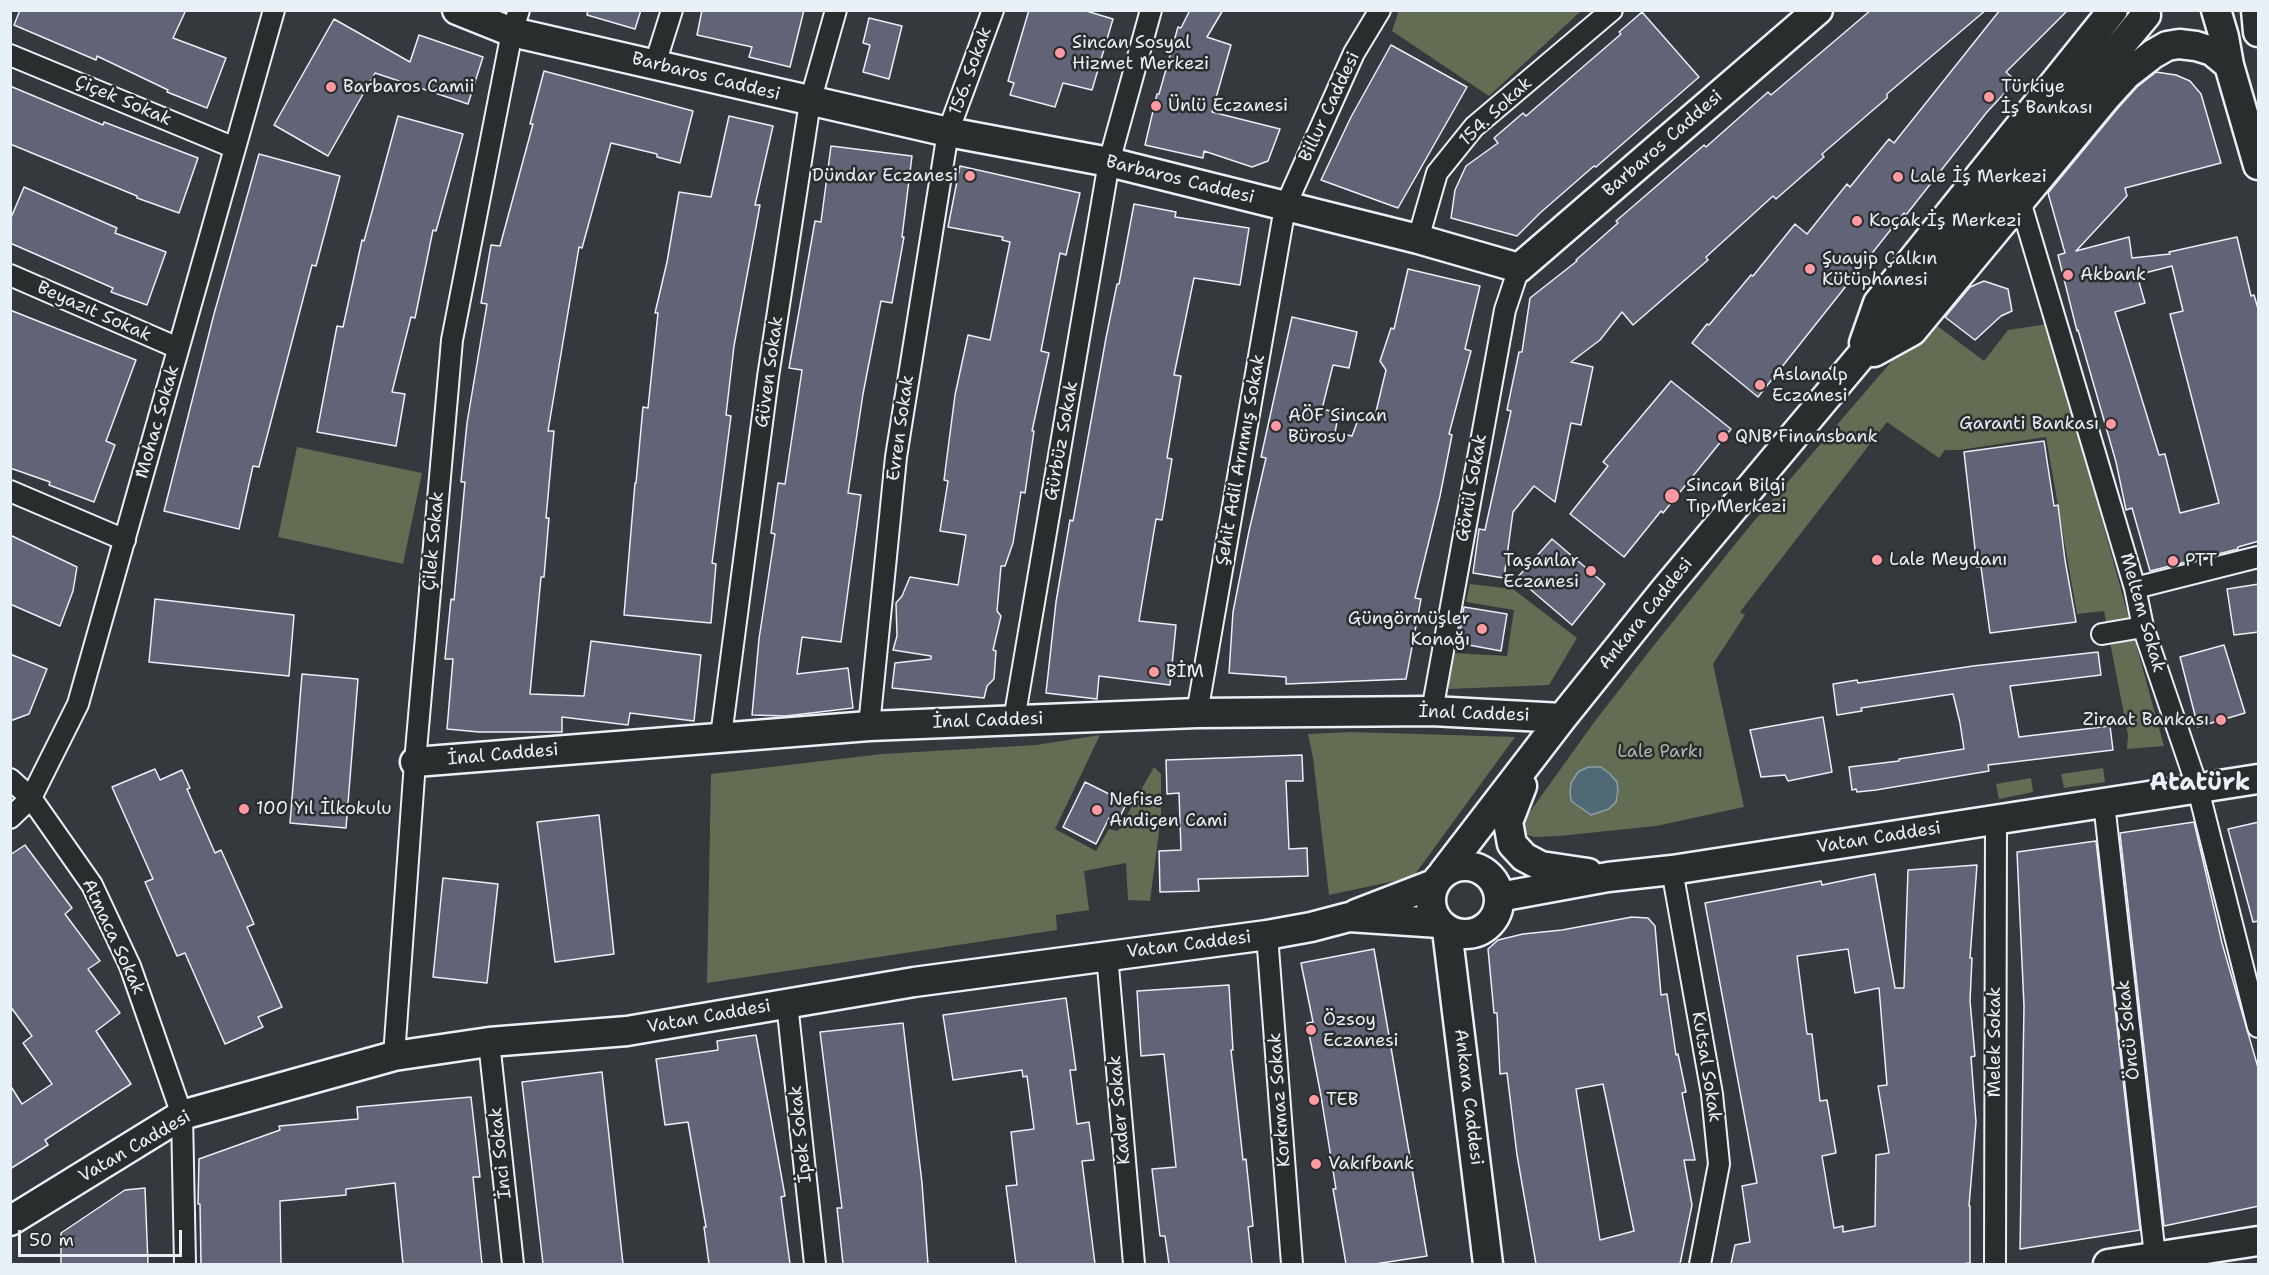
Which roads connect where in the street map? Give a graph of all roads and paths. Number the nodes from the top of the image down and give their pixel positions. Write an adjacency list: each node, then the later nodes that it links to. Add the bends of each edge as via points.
1 (274, 10): 21 (street, Mohac Sokak)
2 (457, 10): 14 (main road, Barbaros Caddesi)
3 (672, 10): 17 (street)
4 (836, 10): 19 (street, Güven Sokak)
5 (993, 10): 20 (street, 156. Sokak)
6 (1151, 10): 22 (street, Gürbüz Sokak)
7 (1380, 10): 25 (street, Billur Caddesi, via 1354,53)
8 (1612, 10): 26 (street, 154. Sokak, via 1474,127 1437,173)
9 (1818, 10): 27 (main road, Barbaros Caddesi)
10 (2113, 10): 30 (main road, via 1878,303)
11 (2216, 10): 18 (main road)
12 (2256, 10): 15 (main road)
13 (2146, 15): 30 (main road, Ankara Caddesi)
14 (516, 21): 17 (main road, Barbaros Caddesi); 44 (street, Çilek Sokak, via 452,340)
15 (2259, 32)
16 (10, 55): 21 (street, Çiçek Sokak)
17 (655, 64): 19 (main road, Barbaros Caddesi)
18 (2229, 65): 23 (main road); 24 (main road, via 2212,51 2196,46 2167,46 2153,54 2106,97)
19 (810, 102): 20 (main road, Barbaros Caddesi); 42 (street, Güven Sokak, via 768,377)
20 (948, 132): 22 (main road, Barbaros Caddesi); 41 (street, Evren Sokak, via 896,457)
21 (235, 148): 29 (street, Mohac Sokak)
22 (1109, 162): 25 (main road, Barbaros Caddesi); 40 (street, Gürbüz Sokak)
23 (2259, 165)
24 (2020, 201): 30 (main road, via 1912,331); 34 (street, Meltem Sokak)
25 (1285, 207): 26 (main road, Barbaros Caddesi); 38 (street, Şehit Adil Arınmış Sokak)
26 (1418, 239): 27 (main road, Barbaros Caddesi)
27 (1519, 268): 37 (street, Gönül Sokak, via 1505,310)
28 (10, 275): 29 (street, Beyazıt Sokak)
29 (178, 348): 32 (street, Mohac Sokak)
30 (1858, 361): 39 (main road, Ankara Caddesi)
31 (10, 491): 32 (street)
32 (125, 540): 48 (street, Mohac Sokak, via 78,704)
33 (2259, 557): 34 (street)
34 (2135, 588): 35 (street, Meltem Sokak)
35 (2144, 627): 36 (street); 47 (street, Meltem Sokak)
36 (2102, 634)
37 (1432, 711): 38 (main road, İnal Caddesi); 39 (main road, İnal Caddesi)
38 (1197, 713): 40 (main road, İnal Caddesi)
39 (1562, 718): 43 (main road, Ankara Caddesi)
40 (1014, 720): 41 (main road, İnal Caddesi)
41 (869, 726): 42 (main road, İnal Caddesi)
42 (721, 736): 44 (main road, İnal Caddesi)
43 (1533, 756): 53 (main road, via 1508,822 1512,844 1524,857 1541,866); 54 (main road, Ankara Caddesi)
44 (415, 762): 63 (street, Çilek Sokak)
45 (10, 779): 48 (street, Atmaca Sokak)
46 (2259, 779): 47 (main road, Vatan Caddesi)
47 (2198, 789): 49 (main road, Vatan Caddesi); 61 (street, Meltem Sokak)
48 (31, 798): 50 (street, Mohac Sokak); 64 (street, Atmaca Sokak, via 92,885 130,966)
49 (2104, 803): 51 (main road, Vatan Caddesi); 67 (street, Öncü Sokak)
50 (10, 818)
51 (1996, 820): 52 (main road, Vatan Caddesi); 75 (street, Melek Sokak)
52 (1672, 870): 53 (main road, Vatan Caddesi); 74 (street, Kutsal Sokak, via 1712,1094 1719,1164)
53 (1608, 877): 55 (main road, Vatan Caddesi)
54 (1439, 879): 55 (main road, via 1453,868 1473,867 1491,878); 56 (main road); 57 (main road, via 1430,904)
55 (1499, 897): 57 (main road, via 1494,918 1478,932 1457,934)
56 (1349, 916): 57 (main road, Vatan Caddesi); 58 (main road, Vatan Caddesi)
57 (1443, 926): 73 (main road, Ankara Caddesi)
58 (1267, 934): 59 (main road, Vatan Caddesi); 72 (street, Korkmaz Sokak)
59 (1107, 955): 60 (main road, Vatan Caddesi); 71 (street, Kader Sokak)
60 (787, 1003): 62 (main road, Vatan Caddesi, via 627,1031); 70 (street, İpek Sokak)
61 (2259, 1027)
62 (489, 1042): 63 (main road, Vatan Caddesi); 69 (street, İnci Sokak)
63 (394, 1056): 64 (main road, Vatan Caddesi)
64 (182, 1115): 65 (main road, Vatan Caddesi); 68 (street, Atmaca Sokak)
65 (10, 1221)
66 (2259, 1241): 67 (main road)
67 (2155, 1256): 76 (main road)
68 (185, 1264)
69 (513, 1264)
70 (815, 1264)
71 (1134, 1264)
72 (1292, 1264)
73 (1488, 1264)
74 (1700, 1264)
75 (1995, 1264)
76 (2108, 1264)

